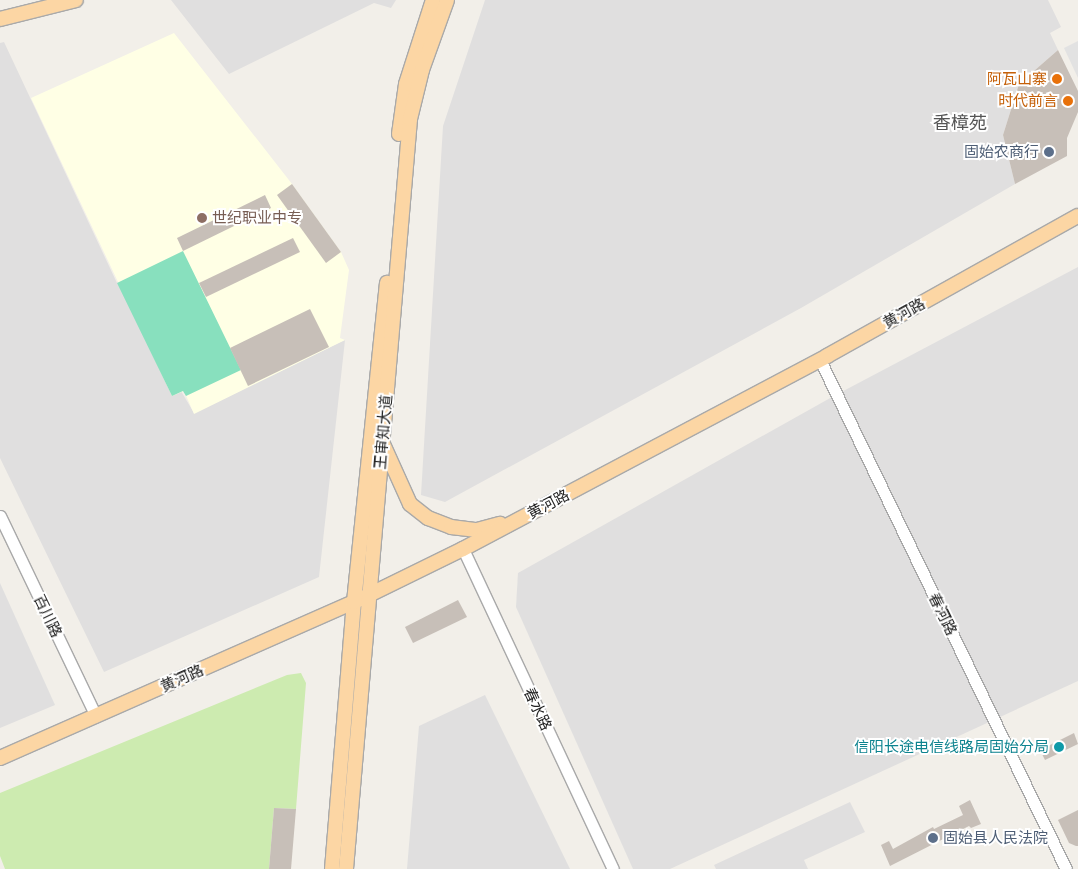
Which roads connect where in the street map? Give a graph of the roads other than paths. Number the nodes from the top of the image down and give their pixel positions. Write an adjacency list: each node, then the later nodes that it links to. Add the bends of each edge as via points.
1 (46, 0): 5 (main road)
2 (76, 0): 6 (main road)
3 (433, 0): 14 (main road, via 406,84 400,116)
4 (447, 0): 9 (main road, 王审知大道, via 422,70 410,118)
5 (0, 14)
6 (0, 19)
7 (1078, 216): 8 (main road, 黄河路)
8 (820, 360): 11 (main road, 黄河路); 20 (street, 春河路)
9 (382, 443): 11 (main road, via 410,504 428,518 451,527 477,530); 13 (main road, 王审知大道)
10 (0, 516): 15 (street, 百川路)
11 (523, 518): 12 (main road, 黄河路)
12 (463, 550): 13 (main road, 黄河路); 19 (street, 春水路)
13 (369, 595): 14 (main road, 黄河路); 18 (main road, 王审知大道)
14 (354, 602): 15 (main road, 黄河路); 17 (main road)
15 (96, 716): 16 (main road, 黄河路)
16 (0, 758)
17 (332, 869)
18 (346, 869)
19 (613, 869)
20 (1066, 869)

